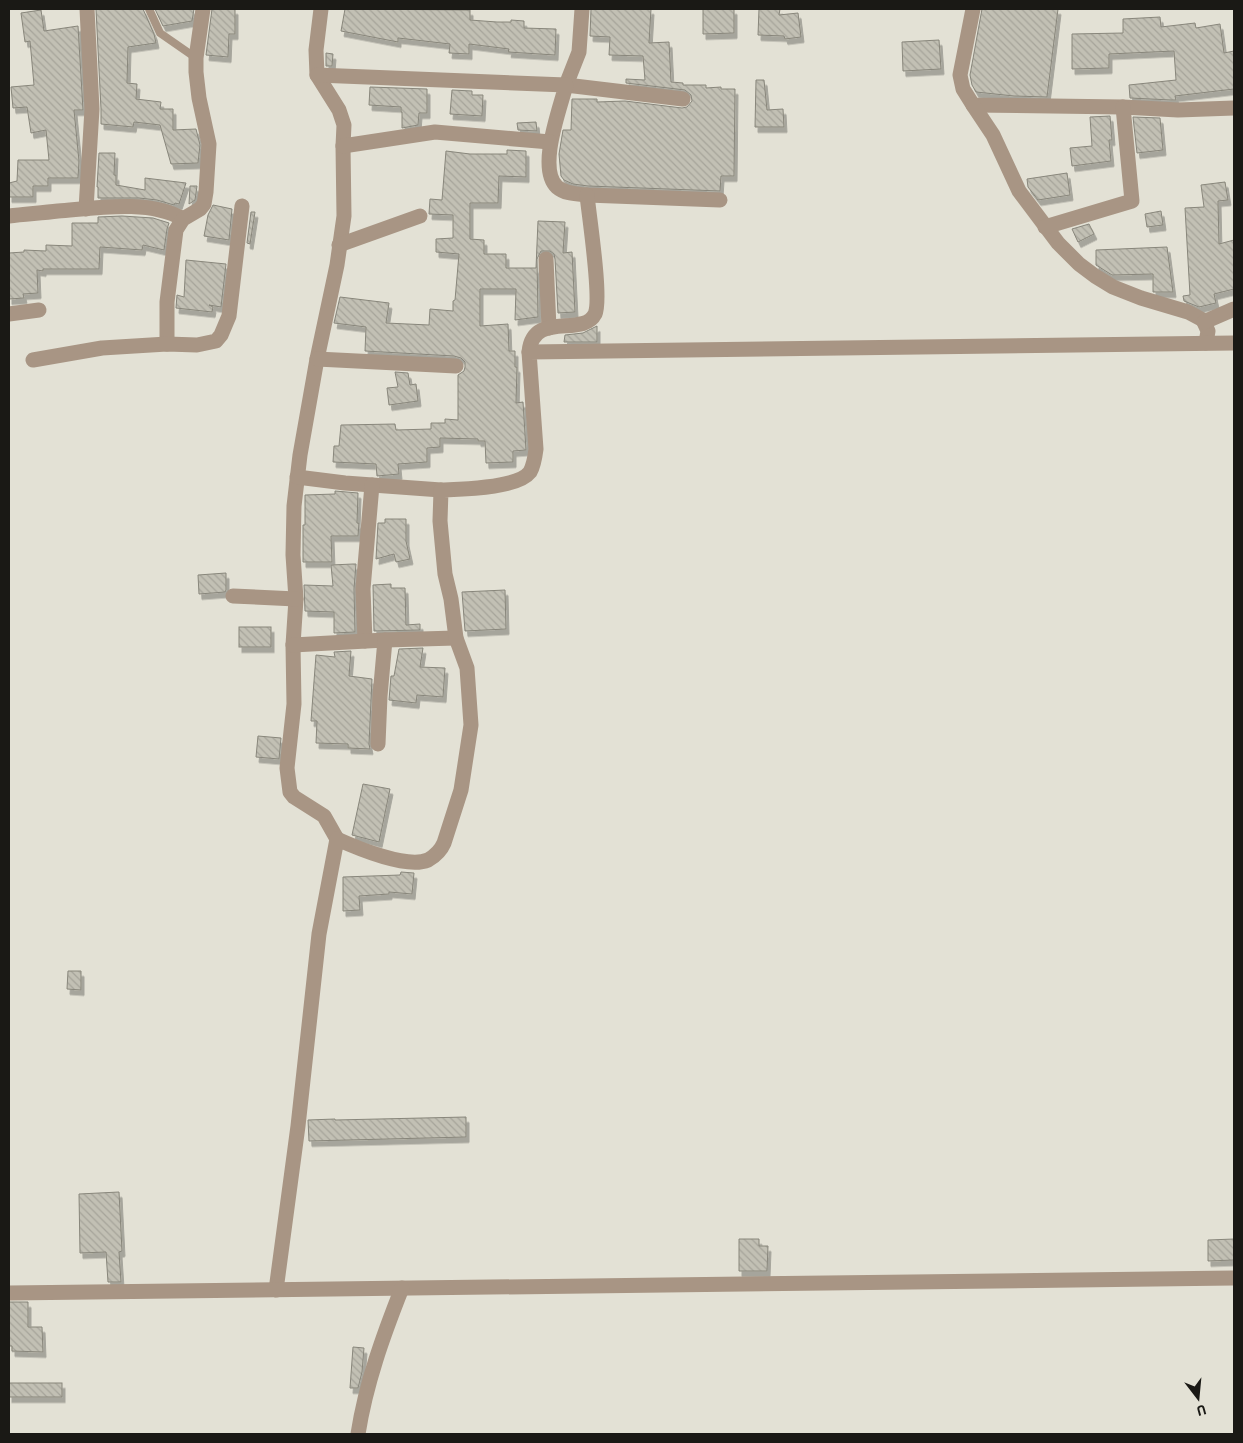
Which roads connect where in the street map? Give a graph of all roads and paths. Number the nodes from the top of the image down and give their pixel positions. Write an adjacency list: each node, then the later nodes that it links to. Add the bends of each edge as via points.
1 (87, 9): 19 (street, via 92,109)
2 (149, 9): 7 (lane, via 160,33)
3 (203, 9): 7 (street)
4 (322, 9): 8 (street, via 316,50)
5 (582, 9): 9 (street, via 579,52)
6 (973, 9): 11 (street, via 960,75)
7 (196, 58): 22 (street, via 199,98 209,144 206,192 200,209)
8 (317, 75): 9 (street); 15 (street, via 339,110 344,125)
9 (566, 85): 10 (street); 14 (street)
10 (683, 100)
11 (972, 105): 12 (street); 23 (street, via 993,135 1019,191)
12 (1122, 107): 13 (street); 23 (street, via 1132,201)
13 (1234, 108)
14 (550, 142): 15 (street, via 434,132); 16 (street, via 548,165 552,180 566,192)
15 (343, 146): 24 (street, via 344,216)
16 (587, 195): 17 (street); 30 (street, via 598,294 596,312 588,321)
17 (720, 200)
18 (242, 206): 33 (street, via 230,316 220,335 208,344)
19 (86, 209): 20 (street); 22 (street, via 145,208 167,211)
20 (9, 216)
21 (420, 216): 24 (street)
22 (183, 219): 33 (street, via 176,230 166,302)
23 (1045, 226): 29 (street, via 1072,257 1095,276 1141,298 1188,312)
24 (339, 245): 35 (street)
25 (546, 259): 30 (street)
26 (1234, 308): 29 (street)
27 (39, 310): 28 (street)
28 (9, 314)
29 (1204, 322): 31 (street, via 1208,331)
30 (548, 328): 34 (street, via 535,334)
31 (1206, 342): 32 (street); 34 (street)
32 (1234, 343)
33 (167, 344): 36 (street, via 102,348)
34 (529, 352): 40 (street, via 536,449 530,472 504,485)
35 (317, 359): 37 (street); 38 (street)
36 (33, 360)
37 (456, 366)
38 (297, 477): 39 (street); 42 (street, via 293,555)
39 (372, 485): 40 (street); 45 (street, via 363,589)
40 (441, 490): 43 (street, via 445,574)
41 (233, 596): 42 (street)
42 (296, 599): 46 (street)
43 (456, 638): 44 (street); 48 (street, via 467,668 471,724 461,790 441,849 428,860 412,862)
44 (385, 640): 45 (street); 47 (street)
45 (365, 641): 46 (street)
46 (293, 645): 48 (street, via 294,704 287,768 290,792 324,816)
47 (378, 744)
48 (337, 839): 51 (street, via 319,934)
49 (1234, 1278): 50 (street)
50 (402, 1288): 51 (street); 53 (street, via 373,1365)
51 (276, 1290): 52 (street)
52 (9, 1293)
53 (358, 1434)

